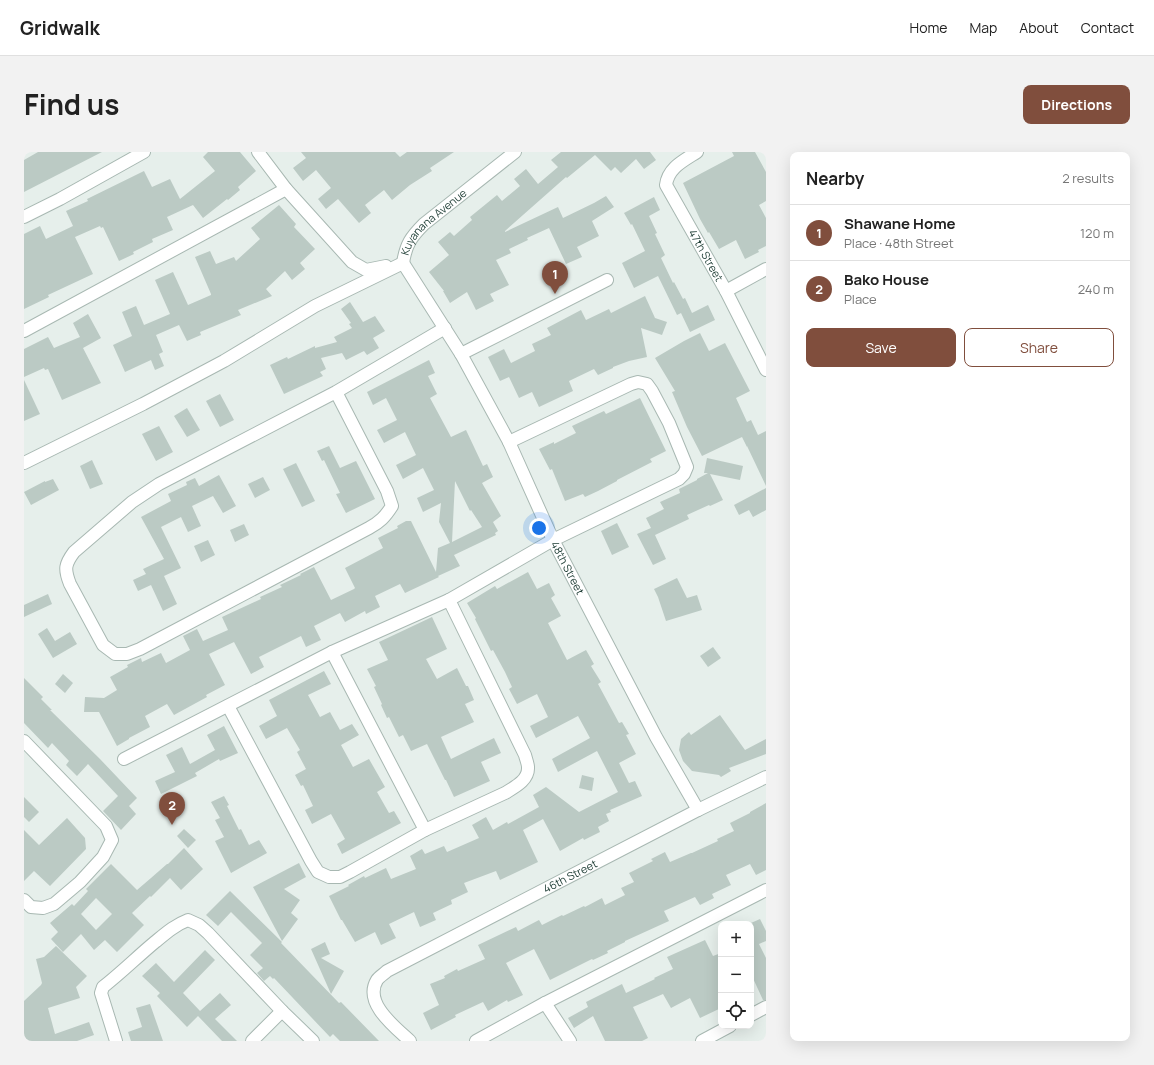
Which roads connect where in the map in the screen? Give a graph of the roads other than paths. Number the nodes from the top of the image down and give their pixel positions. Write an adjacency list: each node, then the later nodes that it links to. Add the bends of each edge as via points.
1 (144, 152): 6 (street, via 60,200)
2 (258, 152): 5 (street, Kuyanana Avenue)
3 (515, 152): 7 (street, Kuyanana Avenue, via 424,224 412,236)
4 (697, 152): 10 (street, 47th Street, via 671,172 666,185)
5 (286, 189): 7 (street, Kuyanana Avenue, via 352,262 366,270); 12 (street)
6 (24, 217)
7 (403, 263): 11 (street, 48th Street); 17 (street, via 315,306 224,361 143,404)
8 (766, 269): 10 (street)
9 (607, 280): 13 (street)
10 (726, 291): 14 (street, 47th Street)
11 (445, 328): 13 (street, 48th Street); 15 (street)
12 (24, 331)
13 (461, 354): 16 (street, 48th Street)
14 (766, 370)
15 (336, 392): 15 (street, via 159,484 132,502 74,552 67,562 66,573 104,645 115,654 126,654 140,649 369,528 386,515 392,506 387,491)
16 (509, 442): 18 (street, 48th Street); 18 (street, via 638,382 647,384 669,424 686,467 684,474)
17 (24, 462)
18 (553, 540): 19 (street); 25 (street, 48th Street, via 656,737)
19 (449, 600): 20 (street); 26 (street, via 529,768 526,778 518,786)
20 (332, 652): 21 (street); 26 (street)
21 (228, 706): 23 (street); 26 (street, via 318,872 329,877 340,877)
22 (24, 741): 28 (street, via 106,826 112,840 99,862 54,904 43,908 31,907)
23 (124, 759)
24 (766, 777): 25 (street, 46th Street)
25 (698, 810): 37 (street, 46th Street, via 387,971 378,979 374,989 375,1002 382,1014)
26 (425, 830)
27 (766, 890): 29 (street)
28 (24, 900)
29 (545, 1003): 38 (street); 39 (street)
30 (766, 1007): 32 (street)
31 (282, 1011): 34 (street, via 208,933 188,920 168,931 103,987 101,993); 35 (street); 36 (street)
32 (754, 1013)
33 (724, 1029): 40 (street)
34 (116, 1041)
35 (252, 1041)
36 (313, 1041)
37 (410, 1041)
38 (476, 1041)
39 (570, 1041)
40 (702, 1041)

